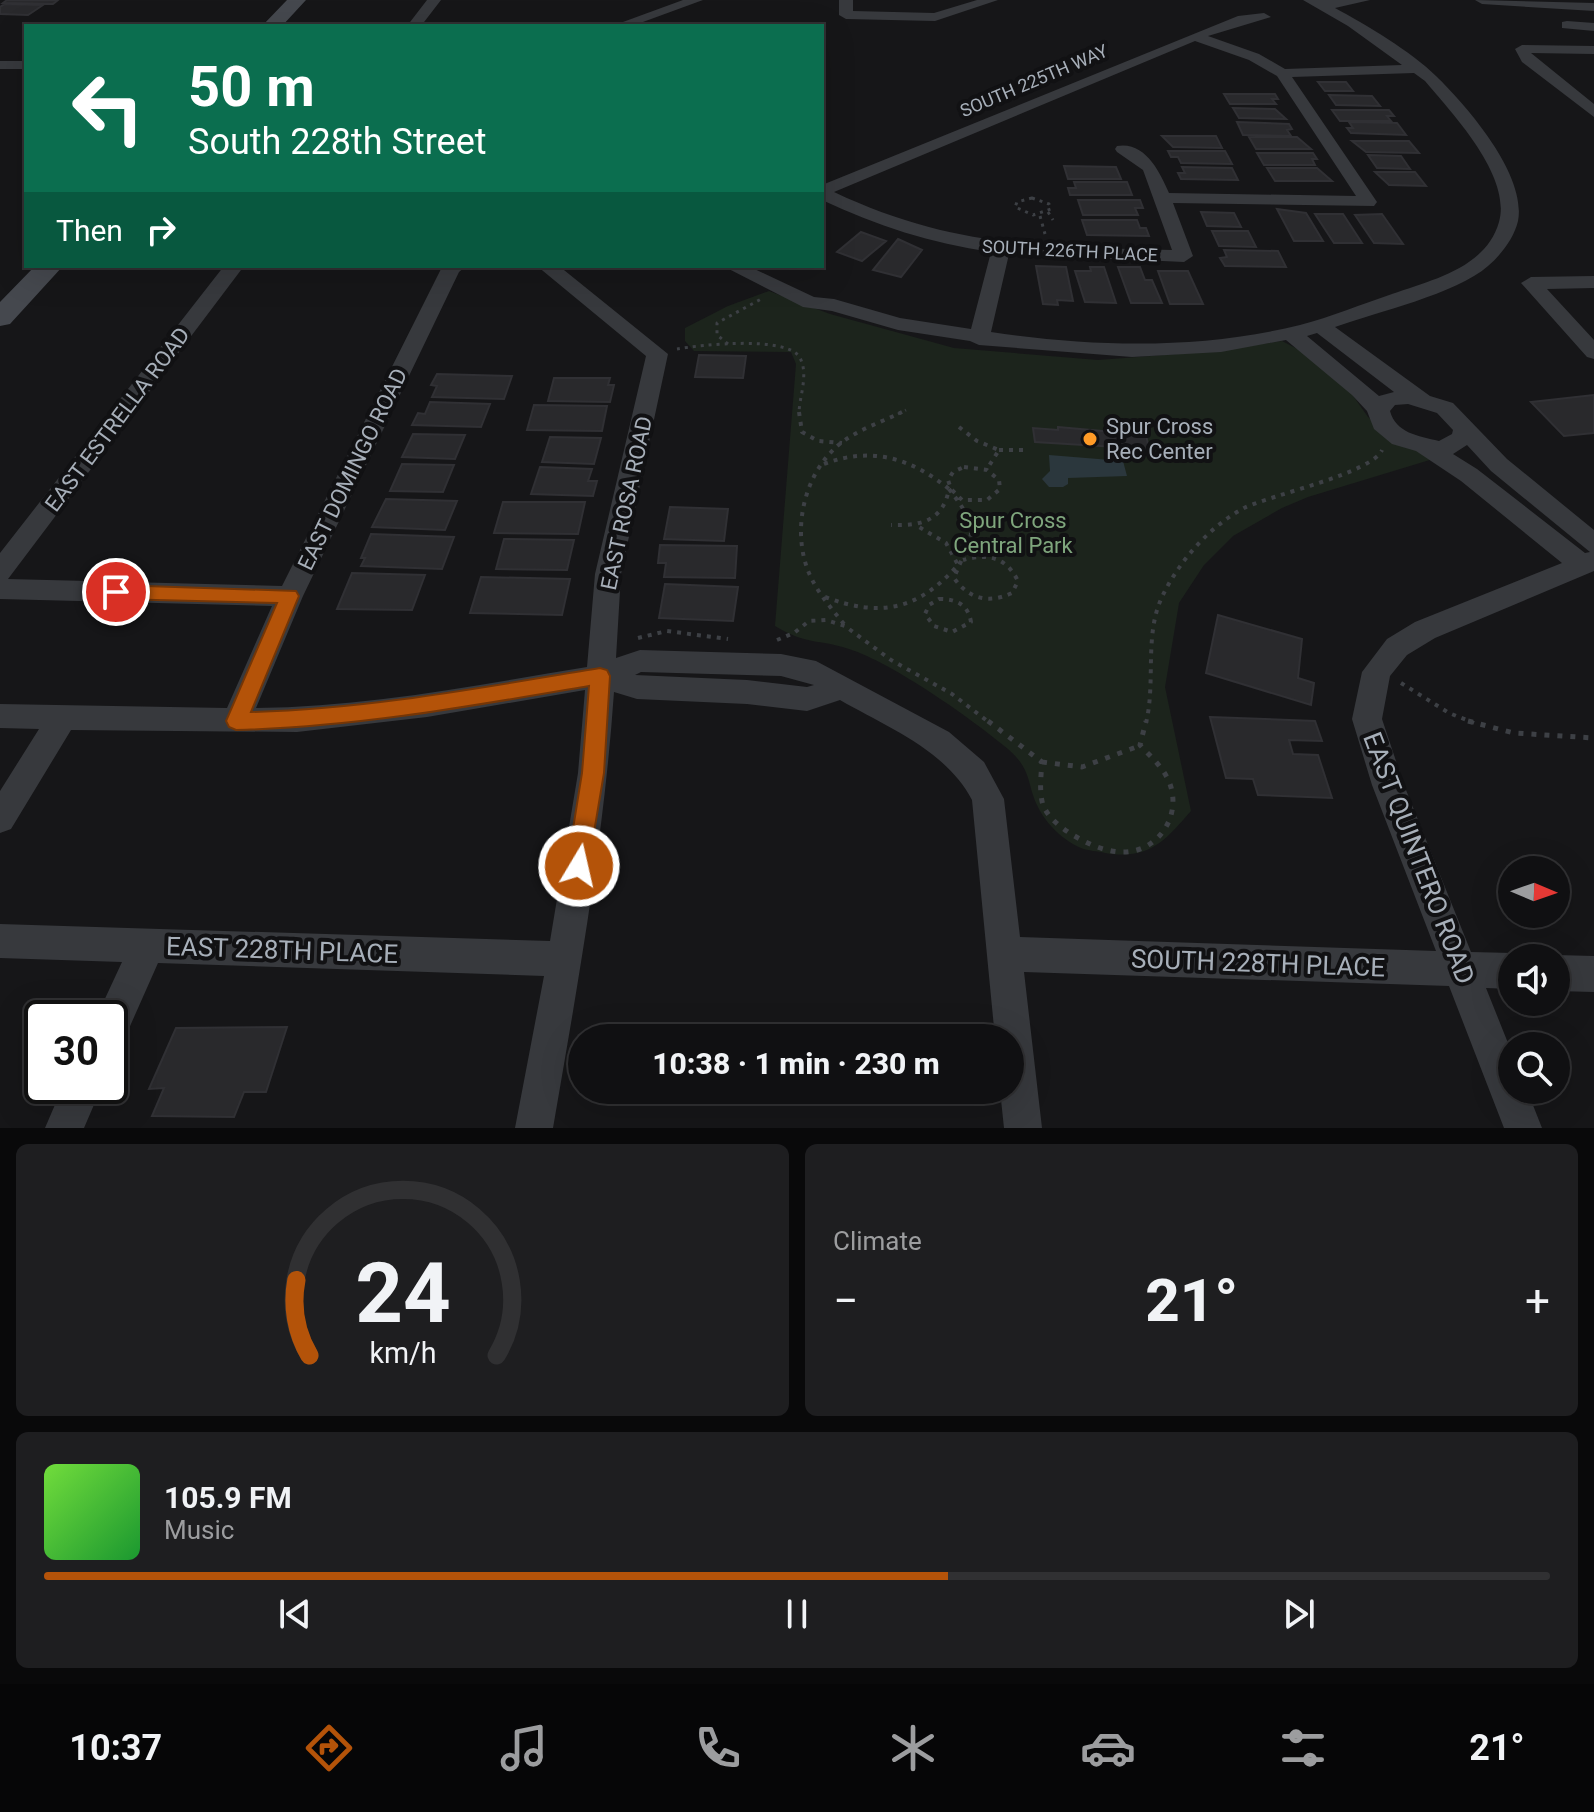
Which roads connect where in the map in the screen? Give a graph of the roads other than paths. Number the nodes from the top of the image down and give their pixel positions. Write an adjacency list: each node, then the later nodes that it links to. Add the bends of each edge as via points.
1 (297, 0): 15 (main road)
2 (317, 0): 16 (main road)
3 (434, 0): 17 (street)
4 (696, 0): 18 (street)
5 (846, 0): 6 (street, via 846,15 935,17)
6 (991, 0)
7 (1363, 0): 10 (street)
8 (1482, 0): 9 (street)
9 (1493, 0): 11 (street)
10 (1315, 3): 25 (street)
11 (1549, 5): 12 (street); 19 (street)
12 (1574, 6): 13 (street); 20 (street)
13 (1594, 7)
14 (1264, 17): 21 (street, SOUTH 225TH WAY, via 1238,20)
15 (273, 24)
16 (294, 24)
17 (416, 24)
18 (626, 24)
19 (1567, 25): 20 (street); 22 (street)
20 (1593, 28)
21 (1195, 36): 26 (street); 29 (street, SOUTH 225TH WAY)
22 (1591, 50): 27 (street, via 1522,49 1527,59)
23 (0, 65): 24 (street)
24 (24, 65)
25 (1413, 69): 26 (street); 42 (street, via 1412,77 1469,148 1494,164 1506,191 1509,220 1497,246 1449,281)
26 (1282, 73): 31 (street, via 1368,202)
27 (1594, 112)
28 (1123, 149): 31 (street, via 1150,167)
29 (824, 191)
30 (824, 193): 32 (street, SOUTH 226TH PLACE, via 863,215 922,236)
31 (1163, 198): 32 (street, SOUTH 226TH PLACE, via 1184,256)
32 (1001, 249): 43 (street)
33 (48, 268): 41 (main road)
34 (232, 268): 50 (street, EAST ESTRELLA ROAD)
35 (453, 268): 52 (street, EAST DOMINGO ROAD)
36 (550, 268): 53 (street, EAST ROSA ROAD, via 657,354 608,574)
37 (737, 268): 40 (street, via 810,303)
38 (768, 268): 40 (street, via 822,292)
39 (1594, 282): 44 (street, via 1531,283)
40 (834, 305): 43 (street)
41 (0, 318)
42 (1305, 329): 43 (street, via 1221,346 1132,351); 45 (street); 46 (street)
43 (979, 339)
44 (1594, 353)
45 (1421, 399): 46 (street, via 1389,399); 47 (street, via 1454,415)
46 (1380, 417): 48 (street, via 1400,439)
47 (1464, 430): 48 (street, via 1450,447); 49 (street)
48 (1425, 447): 49 (street)
49 (1590, 556): 63 (street, EAST QUINTERO ROAD, via 1425,630 1397,647 1379,669 1367,719)
50 (0, 572)
51 (0, 589): 52 (street)
52 (290, 596): 57 (street, EAST DOMINGO ROAD)
53 (600, 676): 54 (street, via 637,687); 54 (street, via 640,661); 57 (street, via 427,705 297,720); 62 (street, EAST ROSA ROAD, via 593,773)
54 (749, 678): 61 (street, via 807,699 840,688 938,741 973,771 988,799)
55 (0, 716): 56 (street)
56 (62, 718): 57 (street); 58 (street)
57 (236, 721)
58 (0, 819)
59 (0, 941): 60 (street, EAST 228TH PLACE)
60 (148, 945): 62 (street, EAST 228TH PLACE); 67 (street)
61 (1004, 954): 63 (street, SOUTH 228TH PLACE); 71 (street)
62 (565, 959): 70 (street, EAST ROSA ROAD)
63 (1461, 969): 64 (street, SOUTH 228TH PLACE); 72 (street, EAST QUINTERO ROAD)
64 (1498, 970)
65 (1570, 973): 66 (street)
66 (1594, 974)
67 (123, 1000)
68 (75, 1104): 69 (street)
69 (64, 1128)
70 (534, 1128)
71 (1023, 1128)
72 (1523, 1128)

